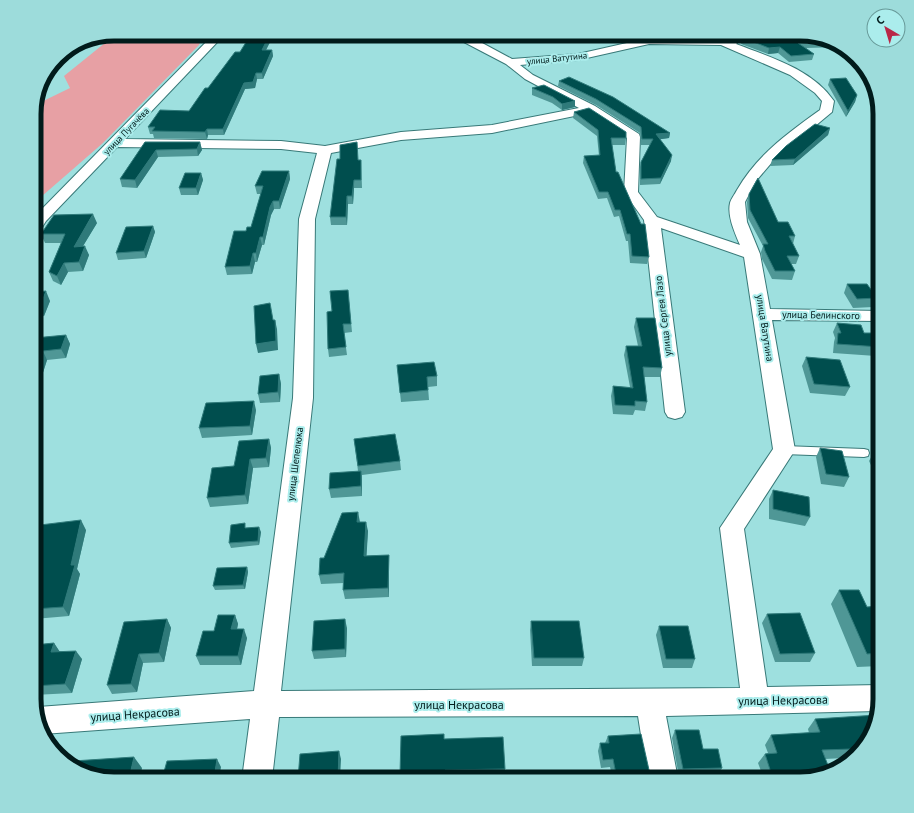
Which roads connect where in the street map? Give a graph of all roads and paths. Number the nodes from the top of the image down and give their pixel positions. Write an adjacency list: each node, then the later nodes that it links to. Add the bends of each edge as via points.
1 (213, 41): 7 (street, улица Пугачёва)
2 (470, 41): 5 (street)
3 (731, 41): 4 (street, улица Ватутина)
4 (722, 42): 5 (street, улица Ватутина, via 649,41 578,57); 11 (street, улица Ватутина, via 794,72 823,94 828,101 826,112 760,165 747,182 736,205 744,237)
5 (510, 62): 6 (street, via 529,77)
6 (591, 109): 8 (street, via 492,129 401,136); 10 (street, via 634,137 631,192)
7 (114, 143): 8 (street, via 281,146); 9 (street, улица Пугачёва)
8 (325, 150): 20 (street, улица Шепелюка, via 307,219 303,398)
9 (41, 218)
10 (652, 220): 11 (street); 14 (street, улица Сергея Лазо)
11 (752, 254): 12 (street, улица Ватутина)
12 (763, 314): 13 (street, улица Белинского); 15 (street, улица Ватутина)
13 (873, 316)
14 (674, 412)
15 (784, 450): 16 (lane); 18 (street, via 732,528)
16 (864, 453)
17 (873, 698): 18 (street, улица Некрасова)
18 (756, 701): 19 (street, улица Некрасова)
19 (650, 703): 20 (street, улица Некрасова); 23 (street)
20 (266, 704): 21 (street, улица Некрасова); 22 (street, улица Шепелюка)
21 (45, 721)
22 (258, 772)
23 (662, 772)

